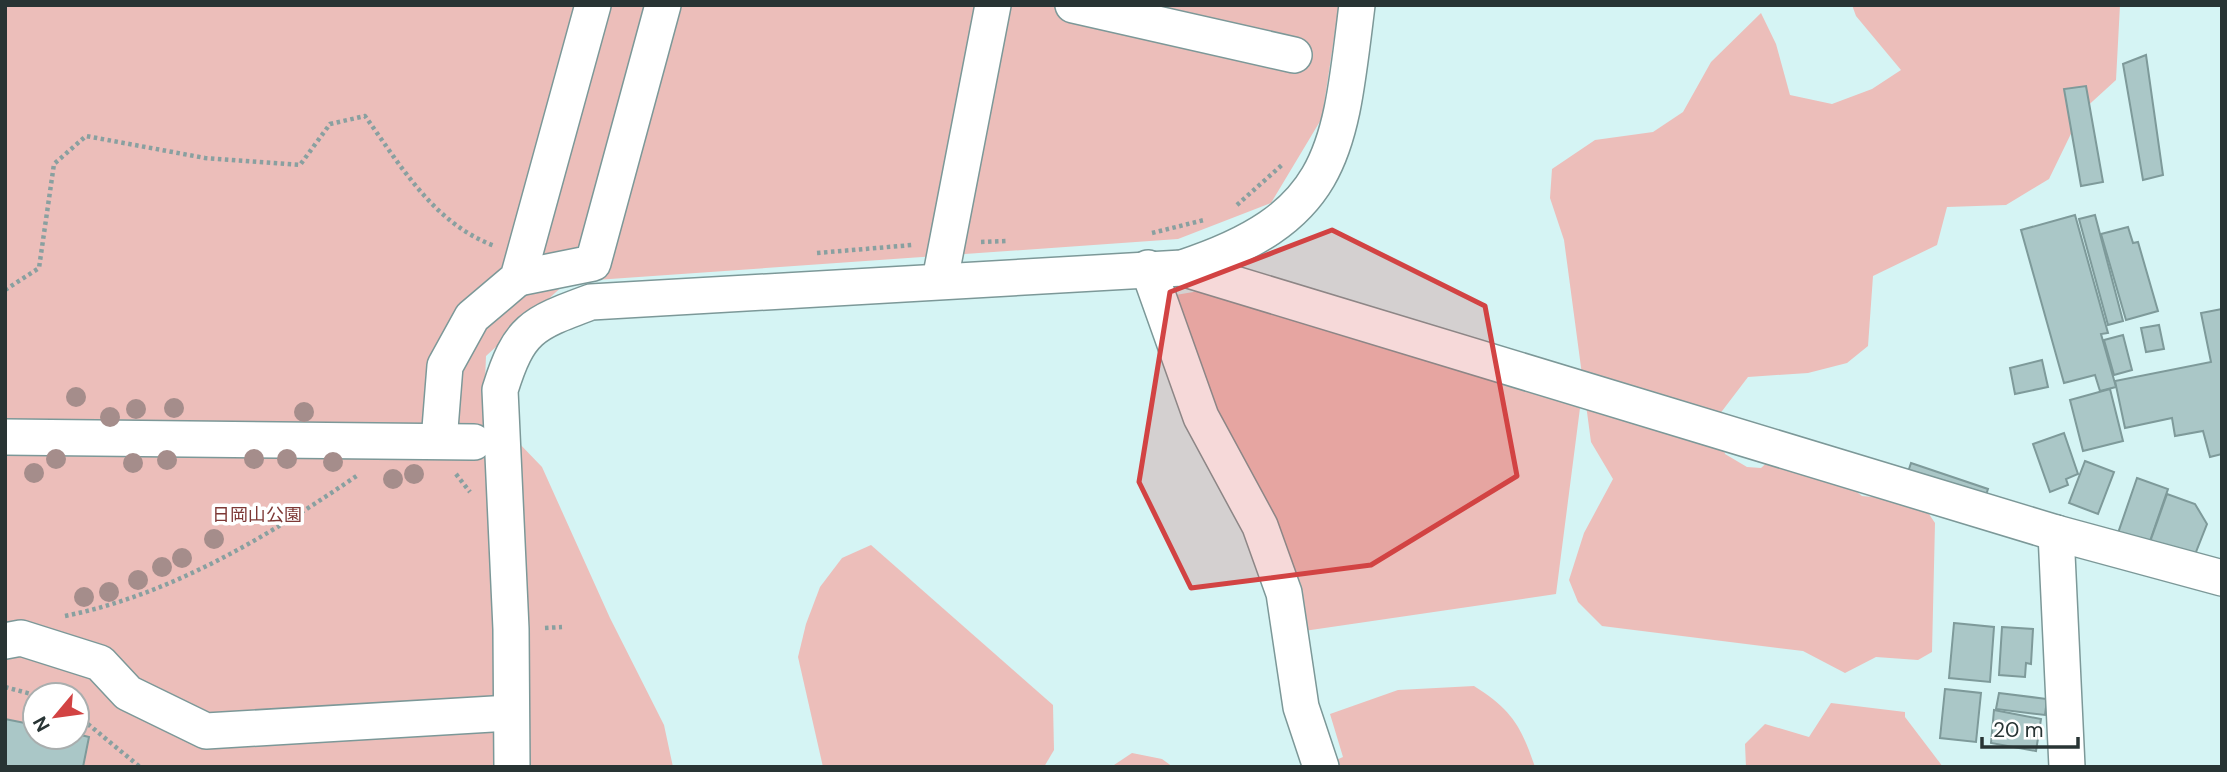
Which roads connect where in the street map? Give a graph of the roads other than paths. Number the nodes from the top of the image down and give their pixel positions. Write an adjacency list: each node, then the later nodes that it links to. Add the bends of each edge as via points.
1 (593, 5): 8 (street)
2 (687, 5): 6 (street)
3 (993, 5): 11 (street)
4 (1073, 5): 7 (street)
5 (1357, 5): 10 (street, via 1339,133 1322,175 1301,202 1259,234 1222,255)
6 (660, 17): 8 (street, via 593,263)
7 (1294, 55)
8 (513, 264): 13 (street, via 472,317 445,366)
9 (1148, 268): 10 (street); 11 (street); 20 (street, via 1201,417 1260,526 1280,582 1301,707)
10 (1182, 268): 15 (street)
11 (940, 280): 18 (street, via 591,302 543,322 521,339 500,390 511,629)
12 (5, 437): 13 (street)
13 (439, 441): 14 (street)
14 (474, 442)
15 (2056, 533): 16 (street); 21 (street)
16 (2222, 578)
17 (5, 641): 18 (street, via 21,638 100,663 128,693 206,731)
18 (510, 713): 19 (street)
19 (512, 767)
20 (1321, 767)
21 (2067, 767)

